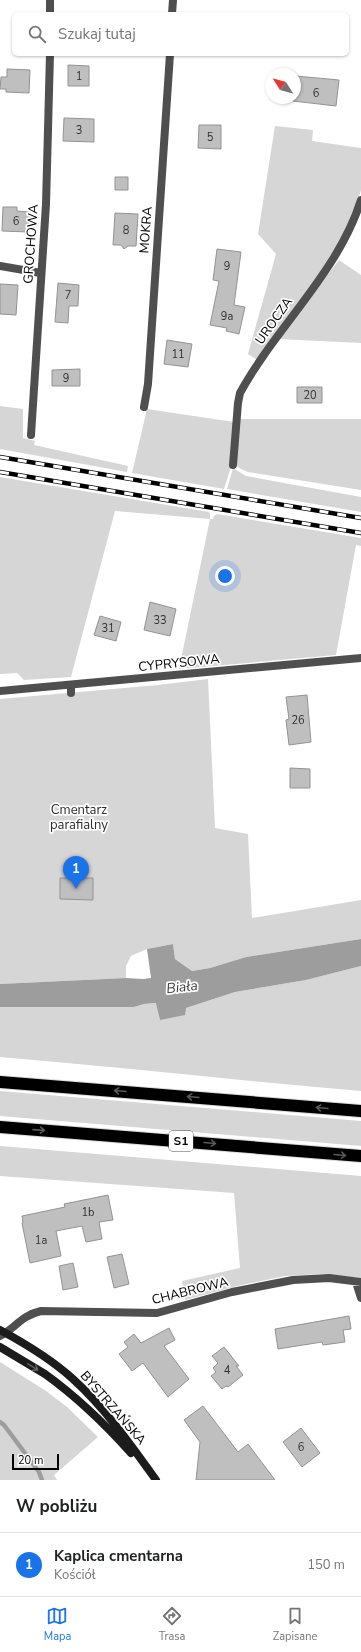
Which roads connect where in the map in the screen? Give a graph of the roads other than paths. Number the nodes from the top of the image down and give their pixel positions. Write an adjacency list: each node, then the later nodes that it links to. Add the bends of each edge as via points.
1 (50, 0): 3 (street)
2 (173, 0): 4 (street)
3 (50, 12)
4 (172, 12)
5 (50, 56): 9 (street, GROCHOWA, via 46,204)
6 (170, 56): 10 (street, MOKRA)
7 (361, 200): 12 (street, UROCZA, via 349,233 335,257 285,325 240,393)
8 (0, 266): 9 (street)
9 (41, 272): 11 (street, GROCHOWA)
10 (144, 407)
11 (31, 435)
12 (234, 465)
13 (361, 658): 14 (street, CYPRYSOWA, via 71,689)
14 (0, 691)
15 (0, 1082): 16 (highway, one-way to 15)
16 (361, 1111)
17 (0, 1127): 18 (highway, S1, one-way to 18)
18 (361, 1156)
19 (358, 1282): 20 (street); 21 (street, CHABROWA, via 329,1278 293,1280 232,1292 157,1313 40,1311 26,1316)
20 (361, 1298)
21 (2, 1333): 23 (main road, BYSTRZAŃSKA, via 43,1356 74,1380 103,1410)
22 (0, 1347): 23 (main road, BYSTRZAŃSKA, one-way to 23, via 72,1395 96,1416)
23 (155, 1480)

